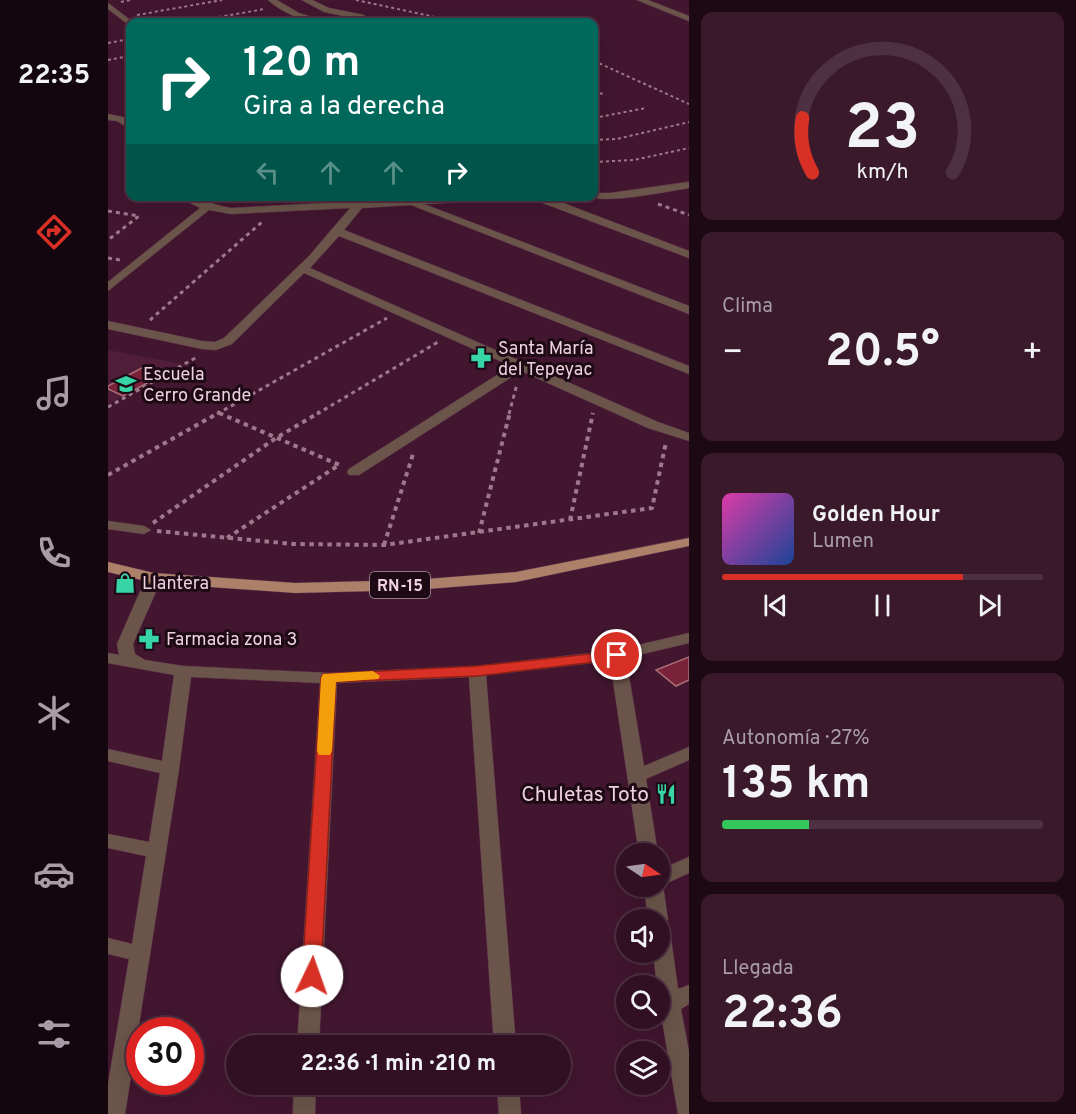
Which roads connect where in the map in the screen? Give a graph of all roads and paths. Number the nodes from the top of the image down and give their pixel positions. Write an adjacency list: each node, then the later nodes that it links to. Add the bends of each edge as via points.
1 (222, 0): 10 (path)
2 (272, 0): 7 (street)
3 (306, 0): 13 (street, via 327,10)
4 (356, 0): 14 (path)
5 (641, 0): 9 (street)
6 (108, 5): 10 (street)
7 (280, 6): 11 (path); 12 (street)
8 (689, 8): 9 (street)
9 (671, 12): 15 (street)
10 (123, 18): 16 (street)
11 (212, 18)
12 (308, 18)
13 (362, 18)
14 (434, 18)
15 (689, 19)
16 (126, 21)
17 (126, 40): 18 (path)
18 (108, 43)
19 (126, 57): 20 (path)
20 (108, 60)
21 (598, 63): 24 (path)
22 (604, 93): 23 (path)
23 (598, 94)
24 (689, 104)
25 (646, 108): 27 (path)
26 (108, 117): 29 (street)
27 (598, 117)
28 (689, 122): 30 (path)
29 (126, 123)
30 (598, 140)
31 (689, 148): 32 (path, via 634,160)
32 (598, 162)
33 (689, 185): 34 (street)
34 (598, 196)
35 (193, 201): 40 (street)
36 (434, 201): 38 (street)
37 (547, 201): 45 (street)
38 (411, 203): 39 (street); 48 (street)
39 (359, 204): 41 (street); 43 (street)
40 (207, 207): 41 (street); 47 (street)
41 (276, 210): 51 (path)
42 (108, 211): 44 (path, via 139,216)
43 (339, 232): 46 (street); 55 (street)
44 (108, 240)
45 (689, 255)
46 (304, 269): 49 (street); 53 (street, via 228,340)
47 (108, 288)
48 (689, 310)
49 (398, 312): 52 (street); 58 (path)
50 (108, 325): 51 (street)
51 (138, 332): 53 (street)
52 (451, 334): 54 (street); 62 (path)
53 (216, 346): 57 (path)
54 (521, 366): 56 (street); 59 (street); 69 (path)
55 (689, 370)
56 (597, 398): 60 (street); 66 (path)
57 (108, 407)
58 (219, 413): 62 (path); 65 (path)
59 (421, 430): 64 (street); 72 (path)
60 (669, 430): 61 (street); 66 (path, via 652,508)
61 (689, 436)
62 (276, 438): 63 (path); 68 (path)
63 (339, 465): 64 (path); 70 (path)
64 (354, 472)
65 (108, 476)
66 (570, 520): 69 (path)
67 (108, 525): 68 (street)
68 (144, 530): 70 (path)
69 (479, 532): 72 (path)
70 (226, 538): 72 (path, via 293,544)
71 (689, 542): 74 (main road, RN-15, via 516,578 414,585 295,588)
72 (384, 545)
73 (108, 567): 74 (main road, RN-15)
74 (154, 578): 78 (street, via 125,644 127,656)
75 (689, 638): 76 (street)
76 (617, 655): 80 (street); 85 (street)
77 (108, 658): 78 (street)
78 (141, 665): 79 (street)
79 (183, 671): 81 (street); 84 (street)
80 (477, 671): 81 (street); 96 (street)
81 (329, 678): 95 (street)
82 (689, 753): 85 (street)
83 (108, 756): 84 (street)
84 (170, 769): 88 (street)
85 (636, 776): 87 (street)
86 (108, 841): 88 (street)
87 (647, 843)
88 (157, 851): 92 (street)
89 (689, 864): 90 (street)
90 (670, 874)
91 (108, 946): 92 (street)
92 (139, 954): 97 (street)
93 (689, 993): 94 (street)
94 (670, 1005): 100 (street)
95 (309, 1035)
96 (504, 1035)
97 (114, 1076): 101 (street)
98 (305, 1095): 102 (street)
99 (509, 1095): 103 (street)
100 (689, 1113)
101 (114, 1114)
102 (304, 1114)
103 (510, 1114)

